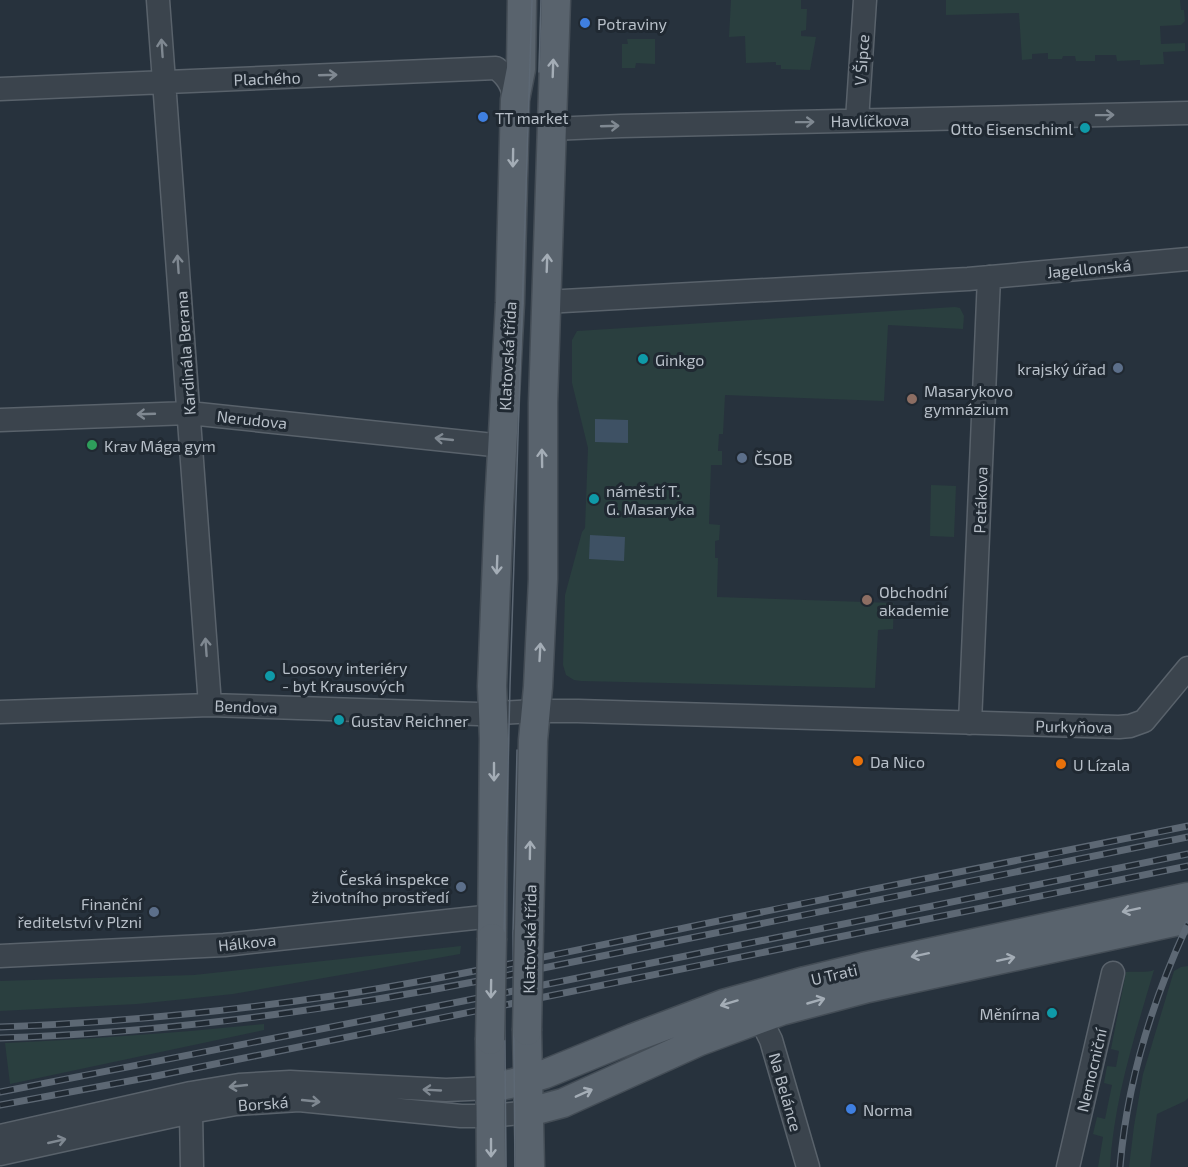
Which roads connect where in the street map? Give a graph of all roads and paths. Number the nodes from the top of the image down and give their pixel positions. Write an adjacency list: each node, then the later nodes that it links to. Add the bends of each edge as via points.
1 (158, 0): 5 (street, Kardinála Berana, one-way to 1)
2 (522, 0): 7 (main road, Klatovská třída, via 521,69)
3 (556, 0): 10 (main road, Klatovská třída, one-way to 3)
4 (865, 0): 9 (street, V Šipce)
5 (165, 82): 6 (street, Plachého); 7 (street, Plachého, one-way to 7, via 496,69 509,80); 14 (street, Kardinála Berana, one-way to 5)
6 (0, 89)
7 (515, 100): 16 (main road, Klatovská třída, one-way to 16)
8 (1188, 113): 9 (street, Havlíčkova, one-way to 8)
9 (857, 120): 10 (street, Havlíčkova, one-way to 9)
10 (551, 129): 13 (main road, Klatovská třída, one-way to 10)
11 (1188, 259): 12 (street, Jagellonská)
12 (989, 277): 13 (street); 22 (street, Petákova)
13 (545, 302): 19 (main road, Klatovská třída, one-way to 13, via 544,561)
14 (189, 413): 15 (street, Nerudova, one-way to 15); 16 (street, Nerudova, one-way to 14); 18 (street, Kardinála Berana, one-way to 14)
15 (0, 420)
16 (502, 446): 21 (main road, Klatovská třída, one-way to 21)
17 (1188, 668): 22 (street, Purkyňova, via 1144,721 1131,726)
18 (210, 705): 20 (street, Bendova); 21 (street, Bendova)
19 (536, 711): 21 (street); 22 (street); 29 (main road, Klatovská třída, one-way to 19, bridge)
20 (0, 712)
21 (493, 713): 25 (main road, Klatovská třída, one-way to 25)
22 (970, 723)
23 (1188, 897): 29 (main road, U Trati, one-way to 29, via 805,981 723,1005)
24 (1188, 919): 28 (main road, U Trati, one-way to 24, via 868,988)
25 (492, 927): 26 (street, Hálkova); 30 (main road, Klatovská třída, one-way to 30, bridge)
26 (0, 956)
27 (1113, 973): 40 (street, Nemocniční)
28 (760, 1018): 32 (main road, U Trati, one-way to 28, via 563,1103); 39 (street, Na Belánce, via 771,1040)
29 (529, 1079): 30 (main road, U Trati); 32 (main road, Klatovská třída)
30 (491, 1088): 33 (main road, Klatovská třída); 34 (street, Borská, one-way to 34, via 446,1090 290,1082 239,1085)
31 (191, 1112): 33 (street, Borská, one-way to 33, via 299,1100); 35 (street, Borská, one-way to 31); 36 (street)
32 (529, 1112): 33 (street, Borská); 38 (main road, Klatovská třída)
33 (491, 1116): 37 (main road, Klatovská třída, one-way to 37)
34 (0, 1136)
35 (0, 1154)
36 (192, 1167)
37 (491, 1167)
38 (530, 1167)
39 (808, 1167)
40 (1068, 1167)

